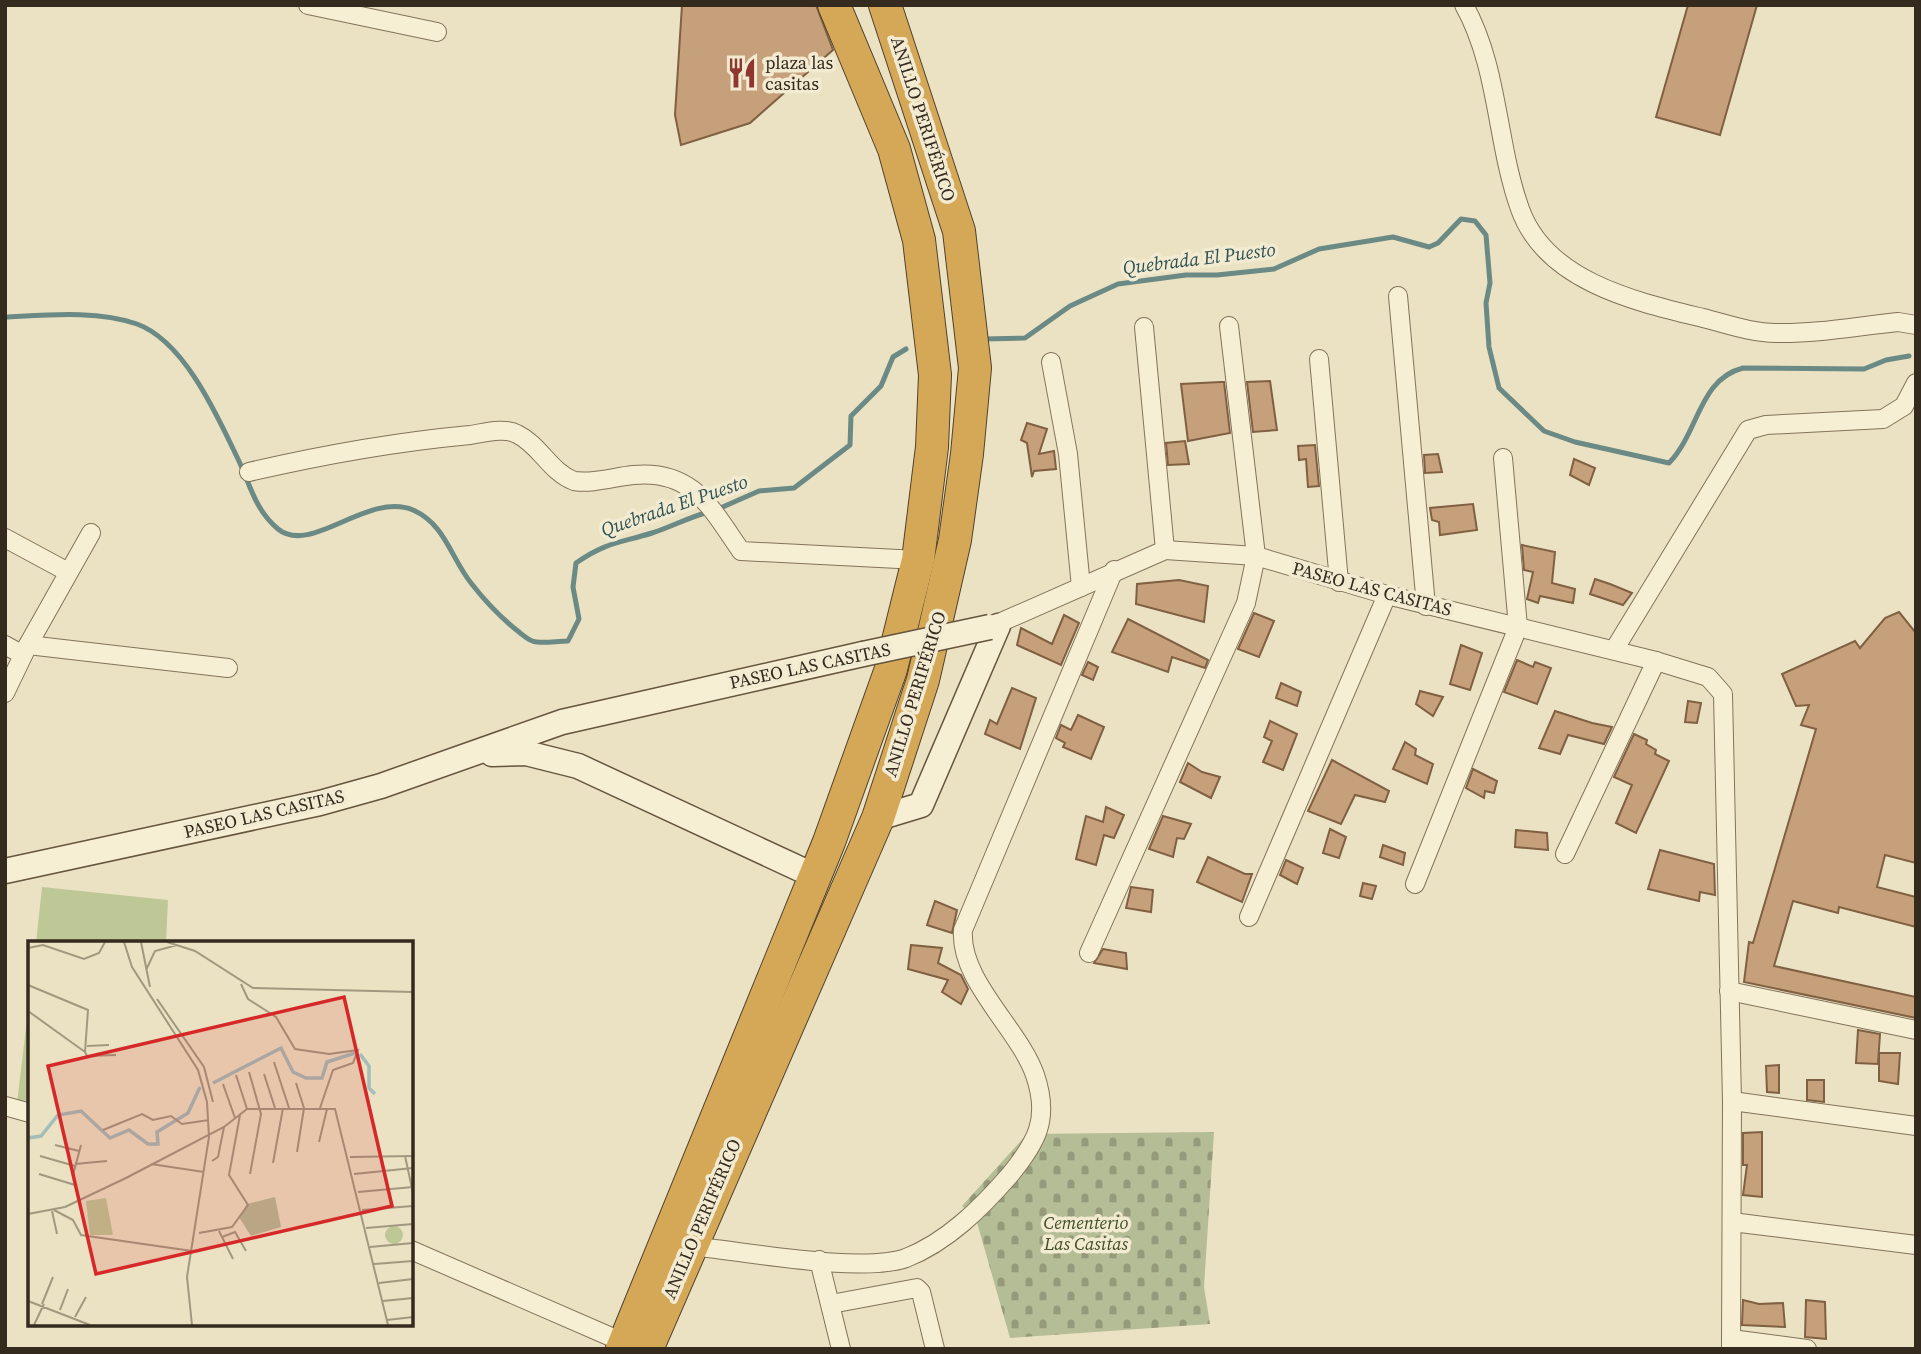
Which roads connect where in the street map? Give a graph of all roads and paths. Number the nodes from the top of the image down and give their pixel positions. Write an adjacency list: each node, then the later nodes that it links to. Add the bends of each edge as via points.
1 (308, 5): 5 (street)
2 (834, 5): 19 (highway, ANILLO PERIFÉRICO, via 894,149 919,240 934,375 932,447)
3 (885, 5): 37 (highway, ANILLO PERIFÉRICO, via 958,231 975,368 967,454 943,603)
4 (1464, 5): 7 (street, via 1491,77 1502,143 1521,212 1543,249 1578,275 1618,296 1762,331 1898,322)
5 (437, 32)
6 (1398, 296): 25 (street)
7 (1916, 325)
8 (1229, 326): 18 (street)
9 (1144, 327): 17 (street)
10 (1318, 359): 22 (street)
11 (1051, 362): 23 (street, via 1068,454)
12 (1916, 383): 30 (street, via 1904,405 1883,419 1766,425 1748,430)
13 (1503, 458): 27 (street)
14 (249, 472): 19 (street, via 390,444 508,431 525,439 552,467 574,481 638,474 687,483 698,491 741,551)
15 (91, 533): 21 (street)
16 (5, 538): 21 (street)
17 (1165, 550): 18 (street, PASEO LAS CASITAS); 20 (street, PASEO LAS CASITAS)
18 (1256, 556): 22 (street, PASEO LAS CASITAS); 43 (street, via 1237,627)
19 (918, 560): 40 (highway, ANILLO PERIFÉRICO, via 891,669)
20 (1114, 570): 23 (street, PASEO LAS CASITAS); 54 (street, via 963,930 965,955 1034,1073 1042,1121 1034,1142 995,1192 950,1233 906,1257 869,1264)
21 (68, 572): 29 (street)
22 (1339, 582): 24 (street, PASEO LAS CASITAS)
23 (1081, 587): 26 (street, PASEO LAS CASITAS)
24 (1387, 595): 25 (street, PASEO LAS CASITAS); 42 (street)
25 (1426, 606): 27 (street, PASEO LAS CASITAS)
26 (994, 626): 34 (street, PASEO LAS CASITAS, bridge); 37 (street, via 921,805)
27 (1518, 627): 30 (street, PASEO LAS CASITAS); 41 (street)
28 (5, 645): 29 (street)
29 (25, 650): 32 (street); 33 (street)
30 (1614, 650): 31 (street, PASEO LAS CASITAS)
31 (1656, 661): 38 (street); 44 (street, PASEO LAS CASITAS, via 1708,677 1723,694)
32 (228, 668)
33 (5, 693)
34 (562, 722): 35 (street, PASEO LAS CASITAS); 36 (street, via 562,743)
35 (466, 755): 36 (street, via 526,753); 39 (street, PASEO LAS CASITAS, via 320,803)
36 (578, 766): 40 (street)
37 (878, 818): 52 (highway, ANILLO PERIFÉRICO)
38 (1565, 854)
39 (5, 871)
40 (815, 876): 57 (highway, ANILLO PERIFÉRICO)
41 (1415, 884)
42 (1249, 917)
43 (1089, 953)
44 (1729, 990): 45 (street); 46 (street)
45 (1916, 1030)
46 (1732, 1101): 49 (street); 50 (street)
47 (5, 1106): 48 (street)
48 (28, 1112)
49 (1916, 1126)
50 (1732, 1222): 51 (street); 56 (street)
51 (1916, 1245)
52 (690, 1246): 54 (street); 57 (highway, ANILLO PERIFÉRICO)
53 (413, 1252): 57 (street)
54 (819, 1260): 55 (street)
55 (831, 1304): 58 (street); 59 (street, via 917,1288)
56 (1731, 1344): 60 (street)
57 (631, 1347)
58 (841, 1349)
59 (935, 1349)
60 (1807, 1349)

